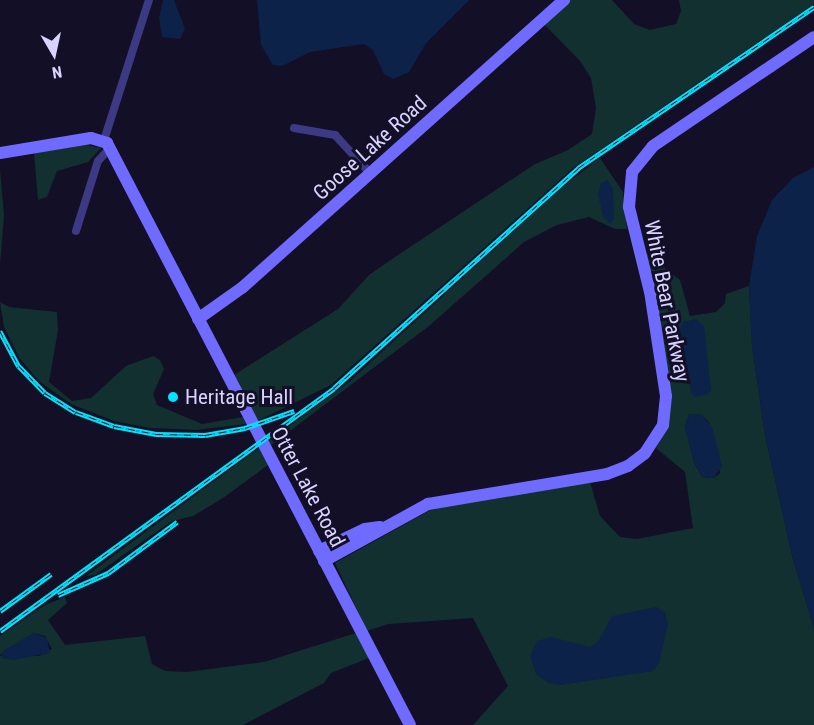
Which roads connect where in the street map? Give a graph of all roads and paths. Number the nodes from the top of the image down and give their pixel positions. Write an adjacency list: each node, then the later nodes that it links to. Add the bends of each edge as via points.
1 (149, 0): 5 (street)
2 (564, 0): 7 (street, Goose Lake Road)
3 (814, 37): 10 (street, White Bear Parkway, via 653,146 632,172 629,207 650,292 666,396 663,425 647,452 613,472 442,500)
4 (294, 128): 7 (street, via 335,135)
5 (107, 144): 6 (street, via 91,138); 8 (street); 9 (street, Otter Lake Road)
6 (0, 153)
7 (370, 174): 9 (street, Goose Lake Road, via 235,295)
8 (76, 231)
9 (198, 319): 10 (street, Otter Lake Road)
10 (322, 556): 11 (street, Otter Lake Road)
11 (410, 725)

